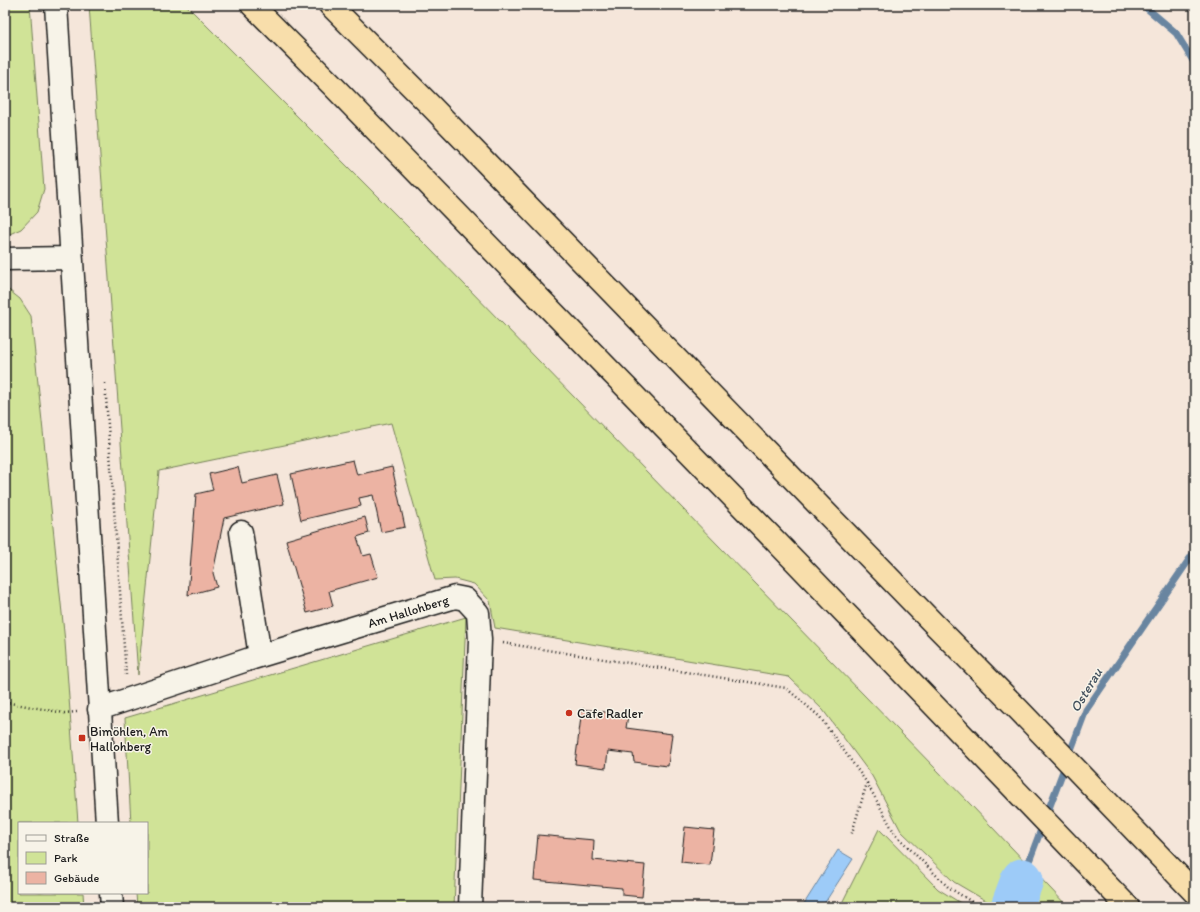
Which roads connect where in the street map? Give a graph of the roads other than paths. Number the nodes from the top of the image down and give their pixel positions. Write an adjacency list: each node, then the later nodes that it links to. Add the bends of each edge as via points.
1 (56, 5): 4 (street)
2 (252, 5): 12 (highway, via 997,770)
3 (330, 5): 10 (highway)
4 (71, 258): 5 (street); 8 (street)
5 (5, 259)
6 (241, 532): 7 (street)
7 (260, 656): 8 (street, Am Hallohberg); 14 (street, Am Hallohberg, via 454,597 465,599 478,613 480,640)
8 (99, 709): 9 (street)
9 (107, 822)
10 (1195, 893)
11 (111, 894): 13 (street)
12 (1122, 902)
13 (112, 907)
14 (470, 907)

